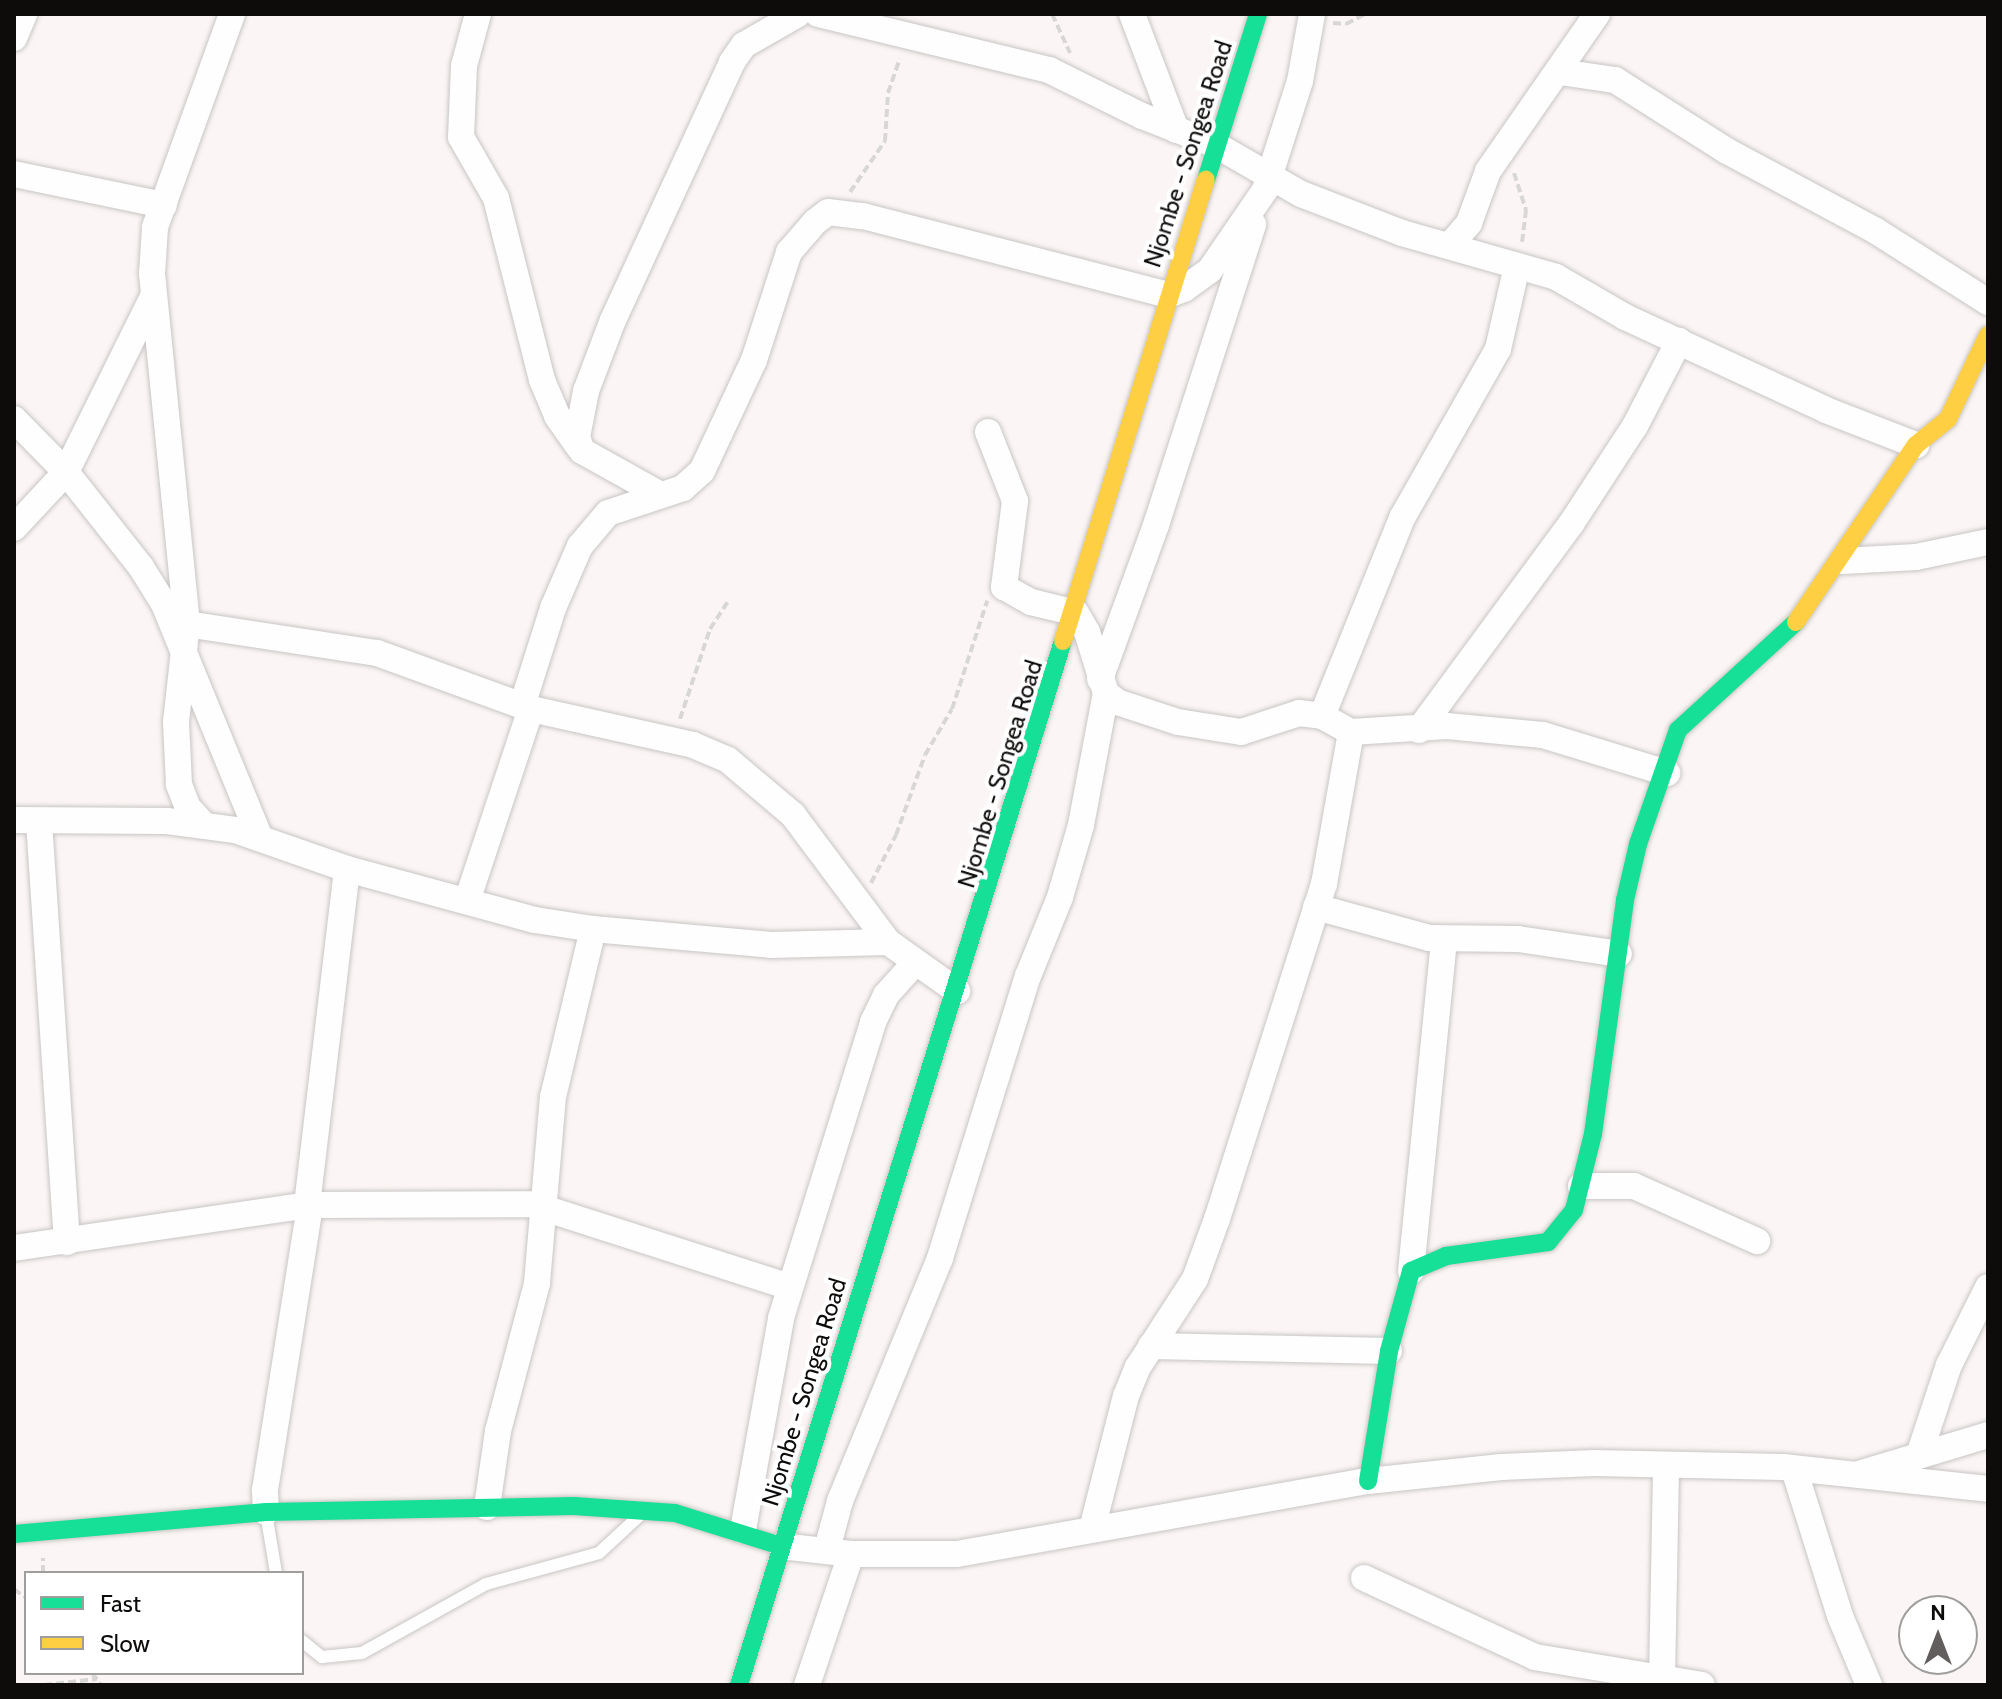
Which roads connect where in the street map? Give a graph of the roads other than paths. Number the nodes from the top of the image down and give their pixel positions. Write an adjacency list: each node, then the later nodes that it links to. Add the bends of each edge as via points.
1 (24, 14): 10 (street)
2 (232, 14): 16 (street)
3 (478, 14): 29 (street, via 464,66 461,137 507,228 542,380 557,416)
4 (798, 14): 29 (street, via 744,45 723,78 613,320 578,425)
5 (818, 14): 12 (street, via 908,39 1020,60)
6 (1132, 14): 12 (street)
7 (1258, 14): 13 (main road, Njombe - Songea Road)
8 (1312, 14): 15 (street, via 1300,81)
9 (1597, 14): 11 (street)
10 (14, 38)
11 (1560, 72): 19 (street, via 1488,171 1469,223); 23 (street, via 1615,80)
12 (1176, 130): 13 (street)
13 (1216, 145): 15 (street); 18 (main road, Njombe - Songea Road)
14 (14, 174): 16 (street)
15 (1271, 176): 17 (street); 19 (street, via 1301,194 1402,233)
16 (164, 205): 22 (street, via 155,227)
17 (1255, 209): 18 (street); 21 (street, via 1210,270); 37 (street)
18 (1187, 242): 21 (main road, Njombe - Songea Road)
19 (1451, 244): 20 (street)
20 (1517, 266): 25 (street, via 1556,277); 39 (street, via 1498,349 1402,518)
21 (1168, 295): 31 (street, via 863,216 828,212 789,252 754,360 702,471 683,488); 35 (main road, Njombe - Songea Road)
22 (153, 297): 30 (street); 36 (street)
23 (1988, 302)
24 (1988, 335): 28 (main road, via 1948,419)
25 (1679, 341): 28 (street); 40 (street, via 1635,426 1571,524)
26 (14, 419): 30 (street)
27 (988, 432): 35 (street, via 1015,501 1013,539 1002,577 1013,595)
28 (1916, 445): 34 (main road)
29 (582, 451): 31 (street)
30 (66, 472): 32 (street); 36 (street, via 141,567)
31 (661, 495): 38 (street, via 608,513 590,531 553,608)
32 (14, 528)
33 (1988, 542): 34 (street, via 1916,557)
34 (1843, 561): 42 (main road, via 1781,639 1678,730)
35 (1076, 613): 37 (street); 54 (main road, Njombe - Songea Road)
36 (185, 637): 38 (street, via 377,653); 44 (street, via 176,722 179,784 188,808); 45 (street, via 216,740)
37 (1103, 686): 39 (street, via 1178,722 1241,732 1299,713); 80 (street, via 1081,825 1060,897 1028,976 940,1258 840,1501)
38 (526, 708): 47 (street); 51 (street, via 675,741 728,760 793,815)
39 (1322, 716): 41 (street)
40 (1419, 730): 41 (street); 42 (street, via 1447,726 1543,735)
41 (1351, 732): 48 (street)
42 (1667, 773): 52 (main road, via 1638,844)
43 (27, 820): 44 (street); 59 (street)
44 (205, 826): 45 (street)
45 (259, 836): 46 (street)
46 (347, 869): 47 (street); 56 (street)
47 (467, 901): 49 (street)
48 (1316, 907): 50 (street); 64 (street, via 1195,1279)
49 (593, 929): 51 (street, via 771,945); 57 (street, via 553,1097)
50 (1444, 940): 52 (street, via 1518,939); 61 (street)
51 (888, 942): 53 (street)
52 (1619, 954): 55 (main road)
53 (913, 965): 54 (street); 62 (street, via 886,995 873,1022)
54 (957, 991): 79 (main road, Njombe - Songea Road)
55 (1581, 1186): 58 (street, via 1634,1186); 61 (main road, via 1574,1210 1548,1242 1446,1256)
56 (309, 1205): 57 (street); 59 (street); 75 (street, via 268,1464)
57 (545, 1206): 62 (street); 73 (street, via 537,1283 498,1431)
58 (1757, 1241)
59 (67, 1242): 60 (street)
60 (14, 1248)
61 (1411, 1271): 65 (main road)
62 (790, 1287): 77 (street, via 773,1347)
63 (1988, 1287): 67 (street, via 1943,1379)
64 (1151, 1346): 65 (street); 76 (street, via 1126,1396)
65 (1389, 1351): 71 (main road)
66 (1988, 1435): 67 (street)
67 (1920, 1452): 70 (street)
68 (1666, 1465): 69 (street); 71 (street, via 1501,1467); 84 (street)
69 (1794, 1469): 70 (street); 88 (street, via 1840,1616)
70 (1855, 1475): 72 (street)
71 (1368, 1481): 76 (street)
72 (1988, 1489)
73 (487, 1507): 74 (main road); 75 (main road)
74 (643, 1510): 77 (main road); 83 (lane, via 599,1553 486,1584 362,1653 322,1657)
75 (266, 1512): 78 (main road); 81 (lane)
76 (1092, 1529): 80 (street, via 957,1554)
77 (743, 1530): 79 (main road)
78 (14, 1534)
79 (781, 1546): 80 (street); 85 (main road, Njombe - Songea Road)
80 (839, 1552): 86 (street)
81 (276, 1571)
82 (1364, 1578): 84 (street, via 1535,1657)
83 (304, 1643)
84 (1662, 1679): 87 (street)
85 (739, 1685)
86 (807, 1685)
87 (1702, 1685)
88 (1869, 1685)

